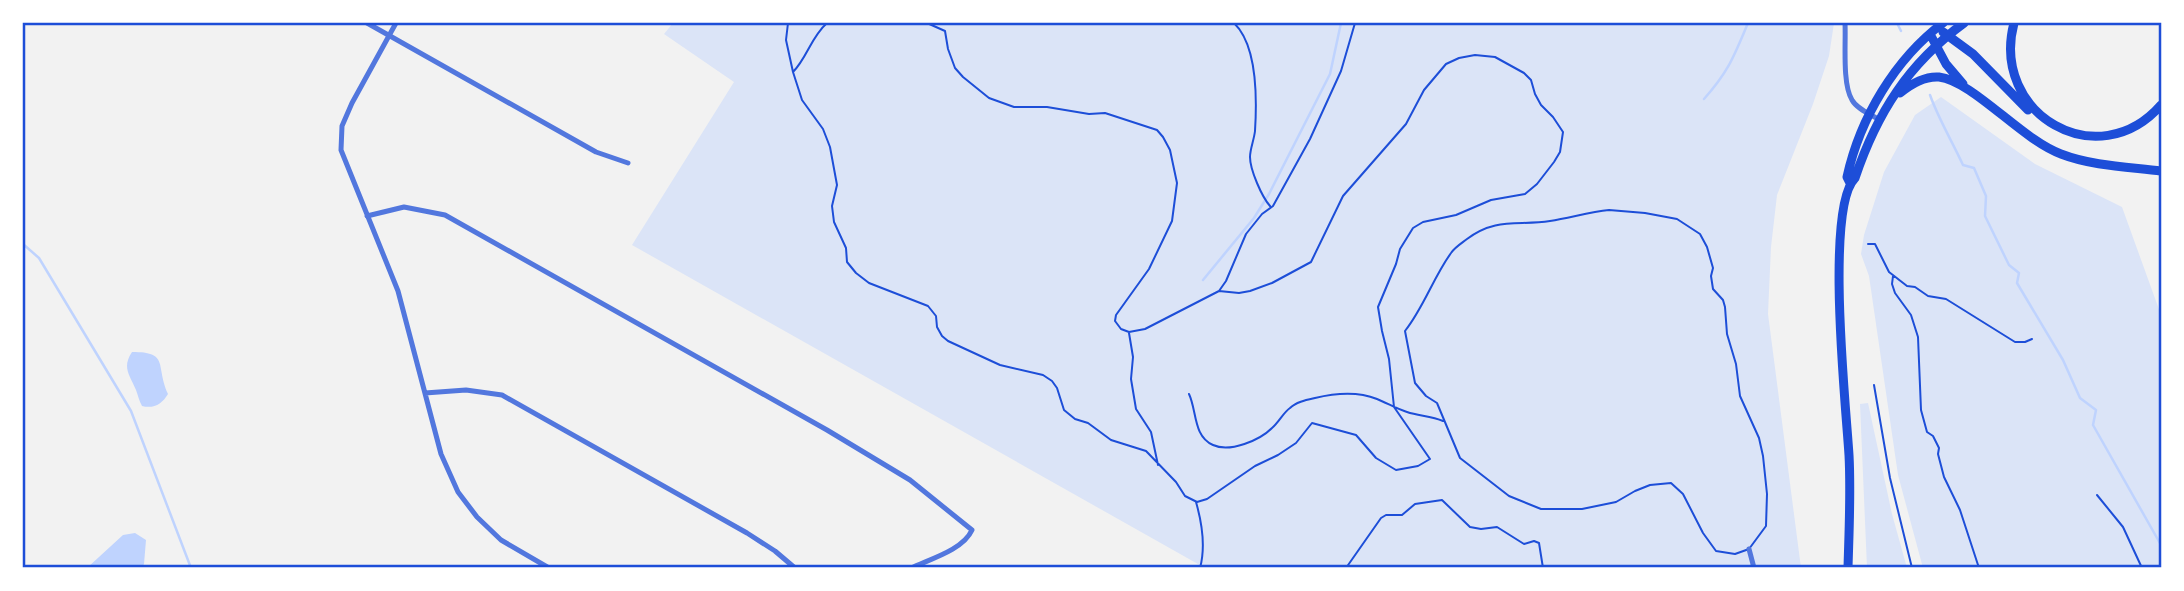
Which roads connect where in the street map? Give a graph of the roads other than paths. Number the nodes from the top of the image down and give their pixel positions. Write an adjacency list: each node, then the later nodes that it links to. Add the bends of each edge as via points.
1 (367, 23): 8 (street)
2 (396, 23): 8 (street)
3 (1845, 23): 13 (street, via 1849,93 1854,103)
4 (1964, 23): 7 (highway)
5 (2014, 23): 14 (highway, via 2009,46 2016,82 2028,104)
6 (1936, 28): 7 (highway); 9 (highway); 13 (highway, via 1892,77)
7 (1948, 35): 9 (highway); 14 (highway, via 2032,113)
8 (390, 36): 15 (street, via 596,152); 17 (street, via 342,126 341,150)
9 (1936, 46): 10 (highway); 11 (highway)
10 (1973, 94): 11 (highway, via 1936,77 1913,84); 16 (highway, via 2035,141 2061,154)
11 (1890, 101): 13 (highway)
12 (2161, 105): 14 (highway, via 2140,123 2117,132 2092,135)
13 (1874, 117): 24 (highway, via 1849,168 1839,272 1849,457)
14 (2063, 130)
15 (628, 163)
16 (2161, 171)
17 (368, 216): 18 (street, via 398,291); 22 (street, via 404,207 445,215 910,480 972,530 960,544)
18 (425, 393): 20 (street, via 441,454 458,492 501,540); 21 (street, via 467,390 502,396 747,533)
19 (1749, 548): 23 (street)
20 (549, 568)
21 (795, 568)
22 (911, 568)
23 (1754, 568)
24 (1848, 568)

